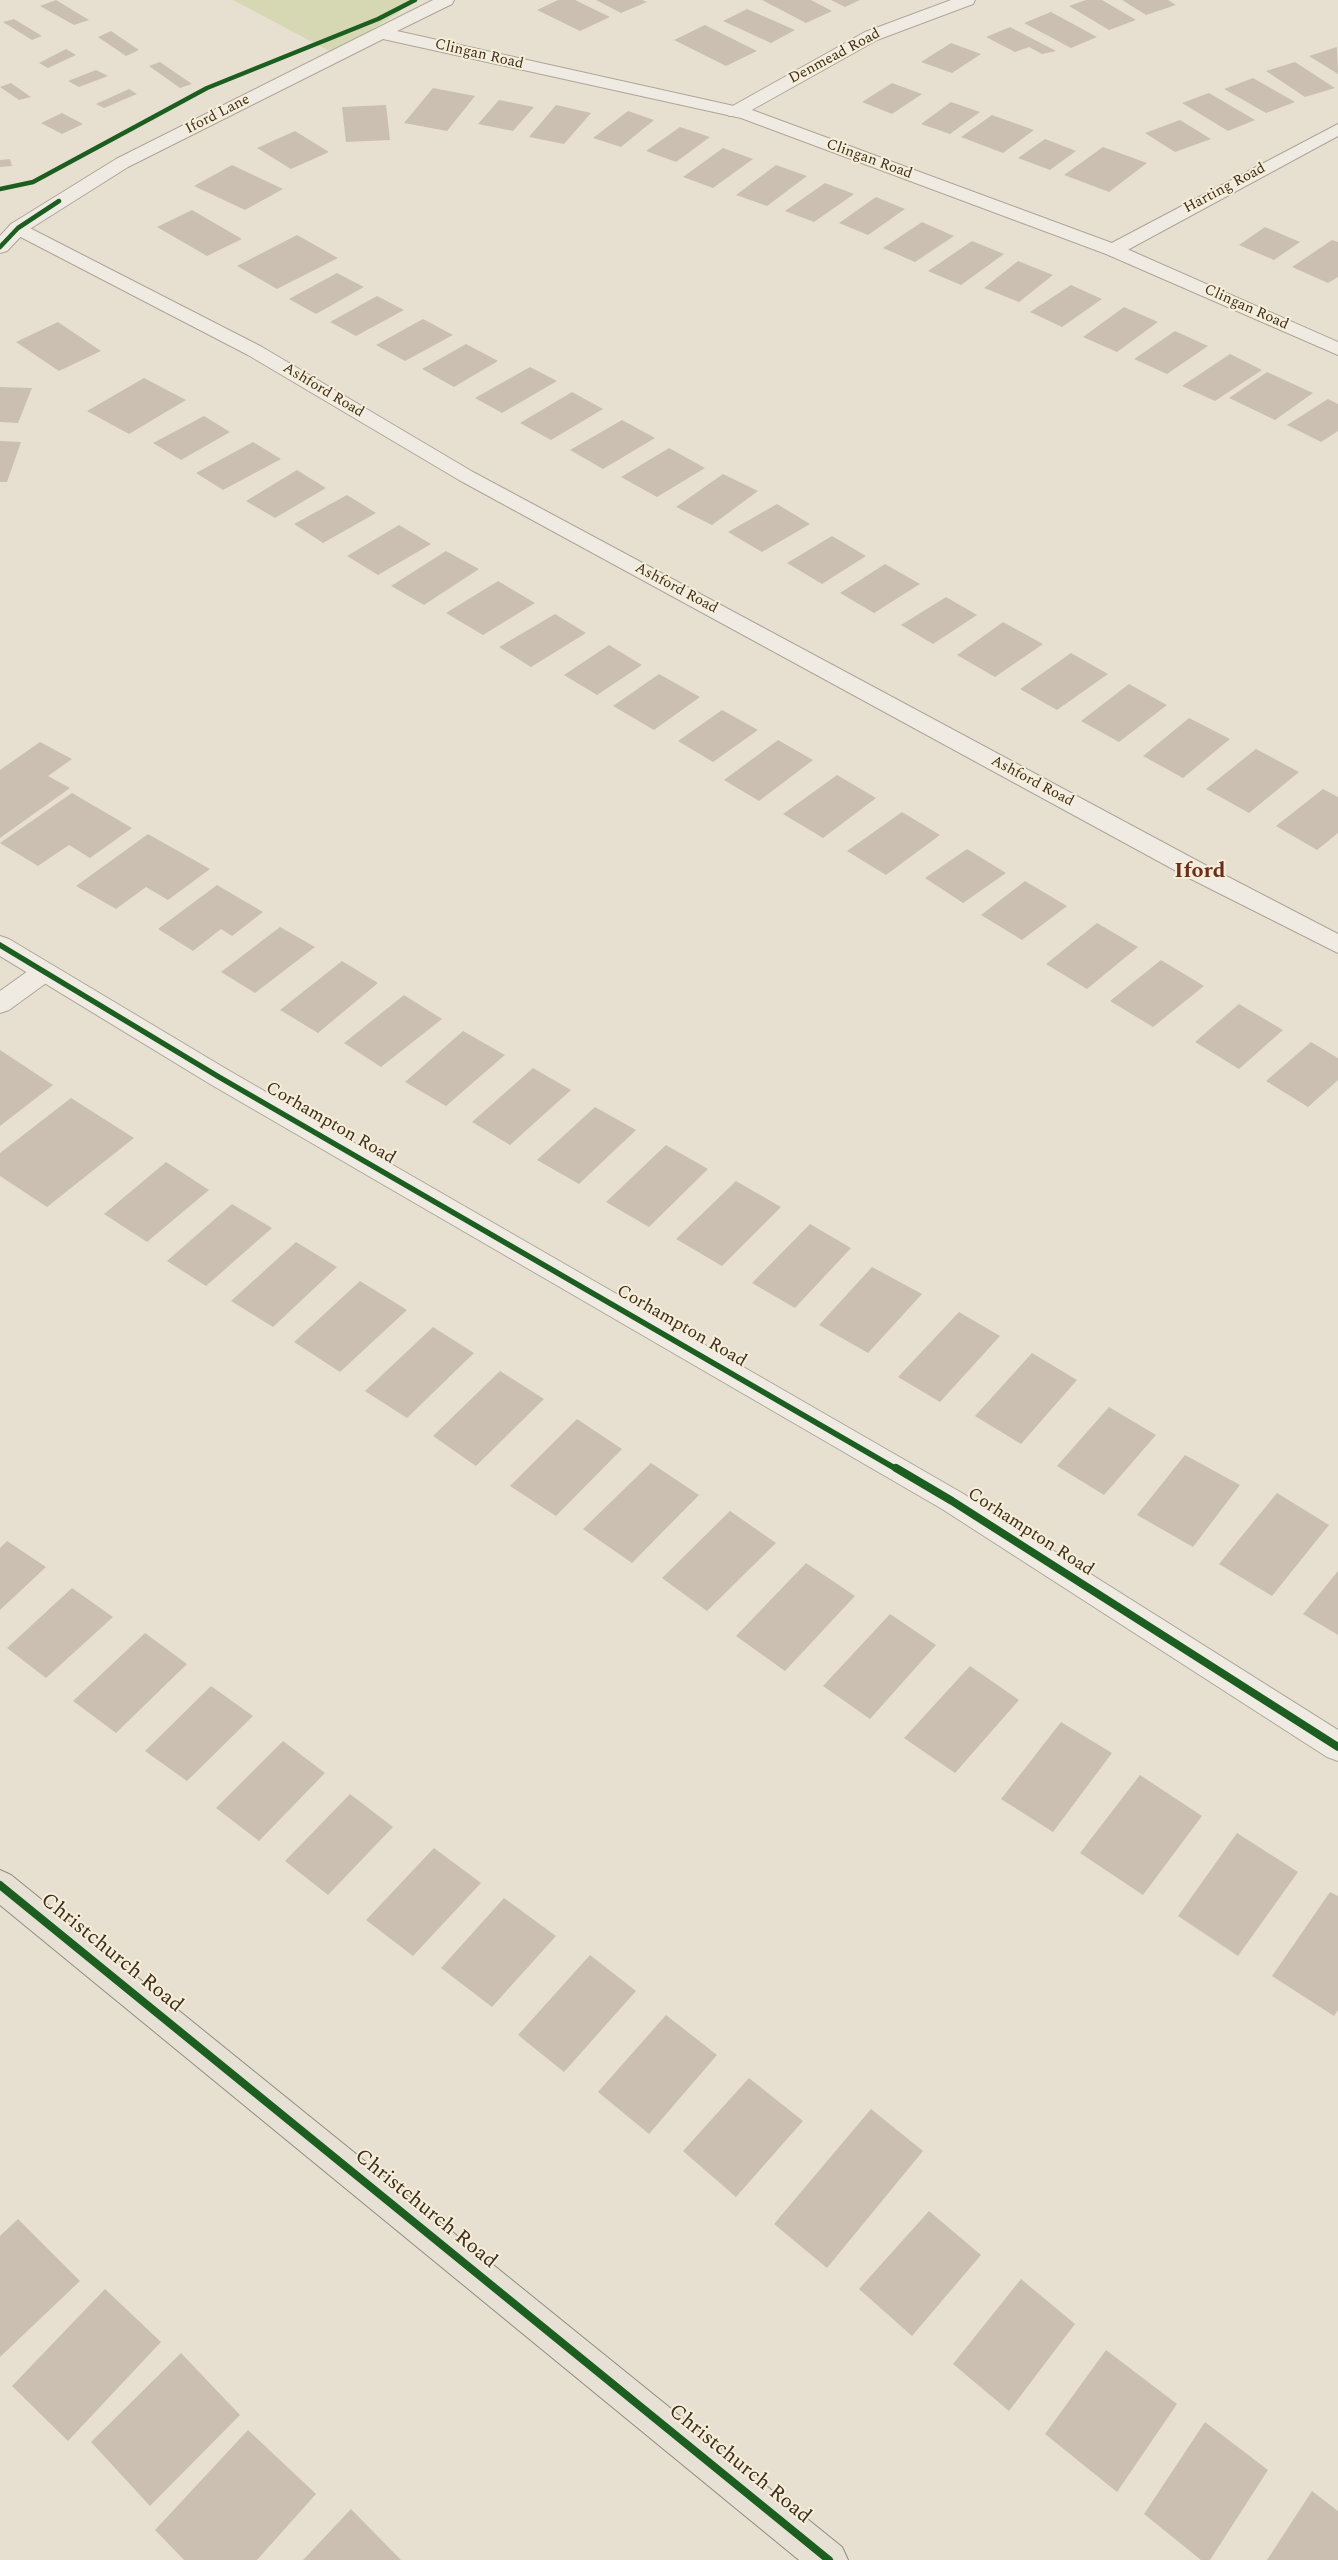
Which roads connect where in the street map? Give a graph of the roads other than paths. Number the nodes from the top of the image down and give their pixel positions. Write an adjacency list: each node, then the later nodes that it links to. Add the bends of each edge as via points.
1 (446, 0): 3 (street, Iford Lane)
2 (967, 0): 4 (street, Denmead Road, via 870,36)
3 (381, 33): 4 (street, Clingan Road); 6 (street, Iford Lane, via 122,163)
4 (734, 112): 8 (street, Clingan Road)
5 (1338, 129): 8 (street, Harting Road)
6 (18, 228): 7 (street, Iford Lane); 10 (street, Ashford Road, via 255,351 466,476)
7 (0, 247)
8 (1113, 250): 9 (street, Clingan Road)
9 (1338, 349)
10 (1338, 944)
11 (0, 945): 12 (street, Corhampton Road)
12 (44, 972): 13 (street); 14 (street, Corhampton Road, via 219,1077 952,1501)
13 (0, 1004)
14 (1338, 1747)
15 (0, 1885): 16 (main road, Christchurch Road)
16 (829, 2560)

